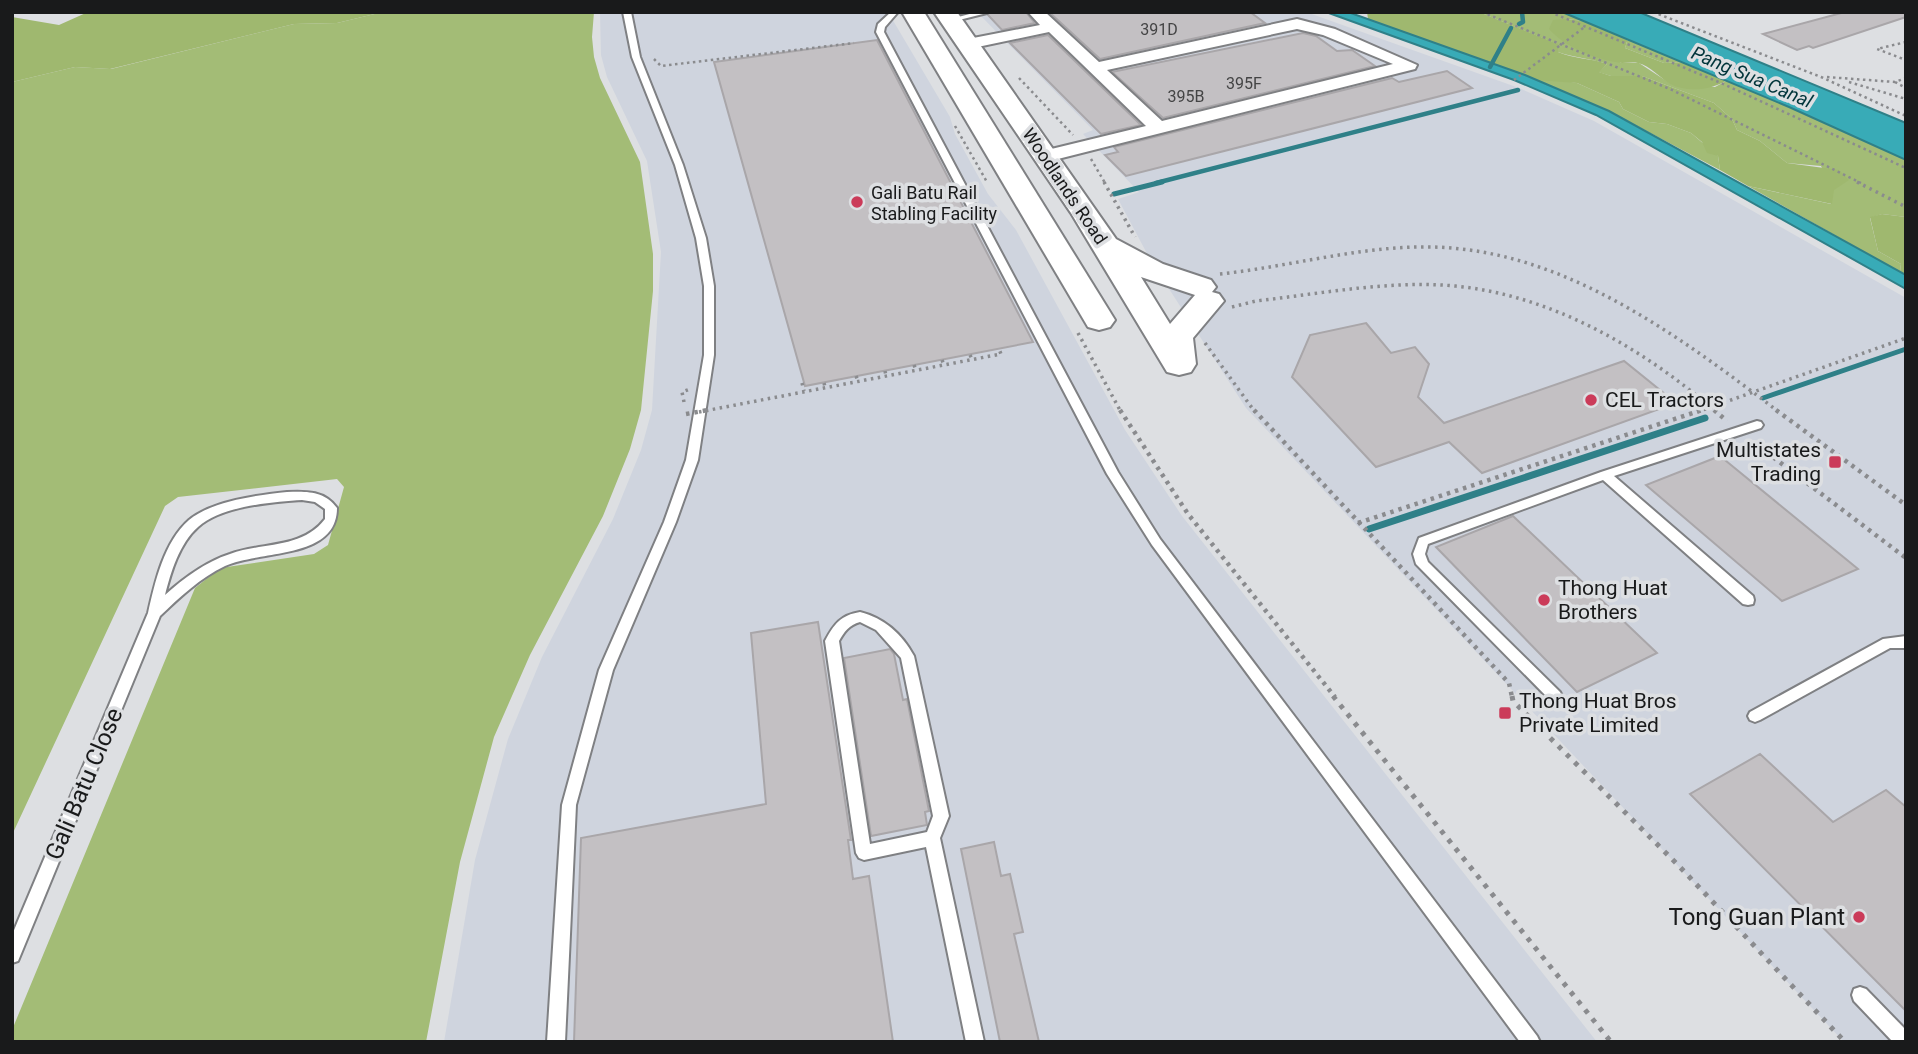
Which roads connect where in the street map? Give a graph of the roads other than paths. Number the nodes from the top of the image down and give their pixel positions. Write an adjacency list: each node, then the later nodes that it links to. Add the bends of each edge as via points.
1 (627, 12): 26 (lane, via 636,57 679,165 701,238 709,285 709,355 692,460 606,670 569,805)
2 (895, 12): 28 (lane, via 880,32 1113,474 1156,542)
3 (913, 12): 13 (main road, Woodlands Road)
4 (1036, 12): 7 (street)
5 (983, 13): 6 (lane)
6 (948, 16): 8 (main road, Woodlands Road)
7 (1052, 27): 8 (street); 9 (street)
8 (968, 44): 11 (main road, Woodlands Road)
9 (1095, 68): 10 (street); 10 (street, via 1297,24 1409,65)
10 (1159, 128): 11 (street)
11 (1046, 156): 12 (main road, Woodlands Road)
12 (1085, 213): 13 (main road, via 1069,231 1057,230); 14 (main road, Woodlands Road)
13 (1039, 219): 15 (main road, Woodlands Road)
14 (1105, 244): 14 (main road, Woodlands Road, via 1179,364 1177,336 1213,293 1145,268)
15 (1086, 323)
16 (1757, 425): 17 (lane)
17 (1605, 475): 18 (lane); 21 (lane, via 1423,541 1420,548 1422,564)
18 (1748, 600)
19 (155, 613): 19 (lane, Gali Batu Close, via 159,591 194,522 240,503 311,496 331,508 331,520 316,538 295,547 244,555 198,575); 24 (lane, Gali Batu Close)
20 (1906, 642): 22 (lane, via 1888,643)
21 (1555, 696)
22 (1755, 716)
23 (932, 838): 23 (lane, via 864,853 832,641 838,626 849,620 876,620 907,656 941,816); 27 (lane)
24 (12, 955)
25 (1860, 995): 29 (lane)
26 (556, 1042)
27 (975, 1042)
28 (1531, 1042)
29 (1905, 1042)

